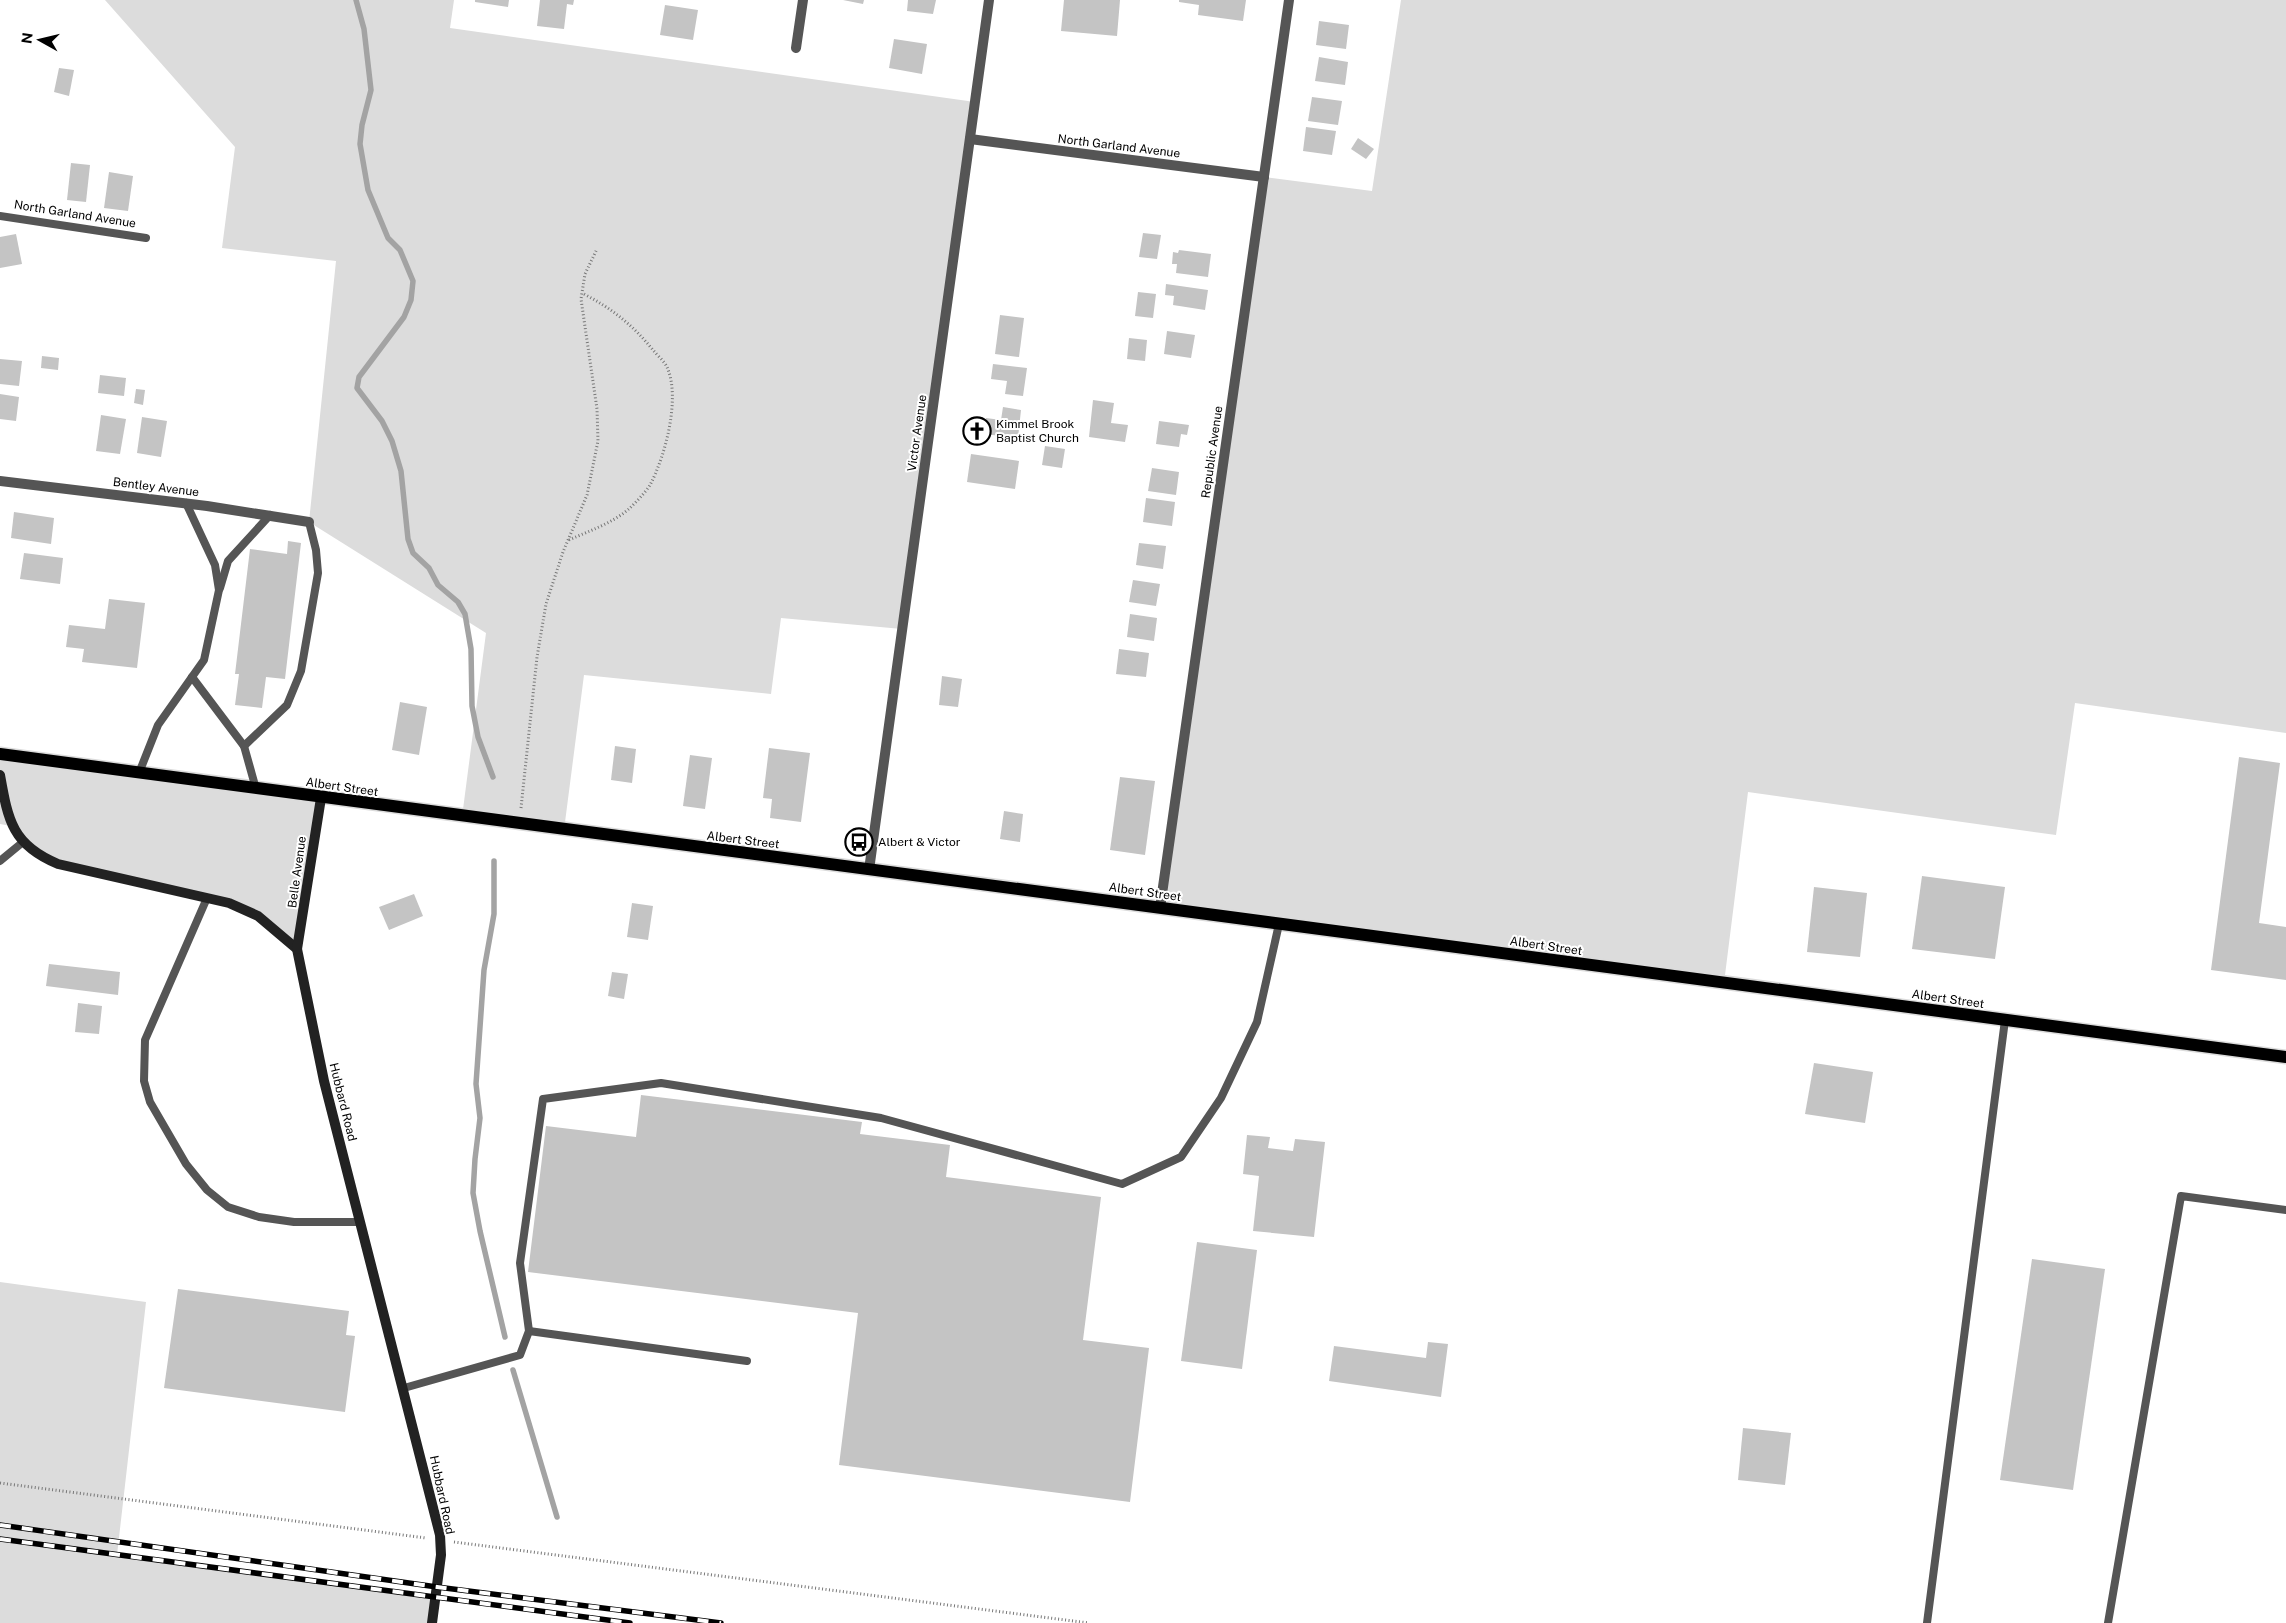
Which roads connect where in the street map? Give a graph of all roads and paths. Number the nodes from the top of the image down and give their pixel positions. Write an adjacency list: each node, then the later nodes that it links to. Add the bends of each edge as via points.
1 (803, 0): 4 (street)
2 (989, 0): 5 (street, Victor Avenue)
3 (1288, 0): 6 (street, Republic Avenue)
4 (796, 48)
5 (970, 139): 6 (street, North Garland Avenue); 27 (street, Victor Avenue)
6 (1264, 177): 29 (street, Republic Avenue)
7 (0, 216): 8 (lane, North Garland Avenue)
8 (146, 238)
9 (597, 249): 10 (path, via 585,274)
10 (582, 293): 15 (path, via 598,441 587,495); 15 (path, via 611,308 643,338 667,367 673,393 670,423 649,487 628,510 602,526)
11 (0, 481): 12 (street, Bentley Avenue)
12 (186, 503): 13 (street, Bentley Avenue); 16 (lane, via 215,565)
13 (270, 515): 14 (street, Bentley Avenue); 16 (lane, via 228,561)
14 (309, 522): 18 (lane, via 318,573 301,671 287,704)
15 (568, 540): 24 (path, via 546,604 537,657)
16 (219, 590): 17 (lane, via 204,660)
17 (192, 677): 18 (lane); 20 (lane, via 158,725)
18 (244, 746): 22 (lane)
19 (0, 754): 20 (main road, Albert Street)
20 (139, 773): 22 (main road, Albert Street)
21 (0, 775): 25 (street, via 11,826)
22 (256, 789): 23 (main road, Albert Street)
23 (321, 798): 24 (main road, Albert Street); 31 (street, Belle Avenue)
24 (520, 824): 27 (main road, Albert Street)
25 (23, 842): 26 (lane); 28 (street, via 44,859 58,864)
26 (0, 861)
27 (869, 870): 29 (main road, Albert Street)
28 (207, 898): 31 (street, via 229,903 258,916); 35 (lane, via 145,1040 144,1081 150,1102 186,1164 207,1190 228,1207 259,1217 294,1222)
29 (1160, 908): 30 (main road, Albert Street)
30 (1279, 924): 32 (main road, Albert Street); 36 (lane, via 1257,1022 1222,1098 1181,1157 1122,1184 881,1118 661,1083 543,1099 520,1263)
31 (297, 949): 35 (street, Hubbard Road, via 322,1071)
32 (2005, 1020): 33 (main road, Albert Street); 43 (lane)
33 (2286, 1057)
34 (2286, 1210): 44 (lane, via 2181,1196)
35 (360, 1222): 38 (street, Hubbard Road)
36 (529, 1331): 37 (lane); 38 (lane, via 520,1355)
37 (747, 1361)
38 (404, 1388): 40 (street, Hubbard Road)
39 (0, 1483): 40 (path)
40 (440, 1540): 41 (street, Hubbard Road); 42 (path)
41 (432, 1623)
42 (1089, 1623)
43 (1927, 1623)
44 (2108, 1623)

